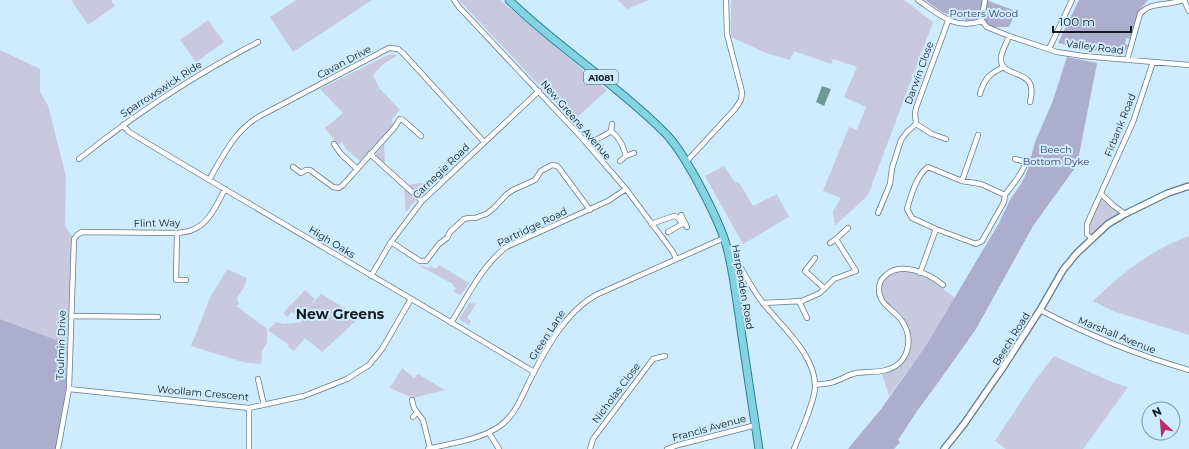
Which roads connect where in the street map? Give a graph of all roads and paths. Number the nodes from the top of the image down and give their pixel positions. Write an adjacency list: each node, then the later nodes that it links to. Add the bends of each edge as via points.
1 (454, 0): 18 (street, New Greens Avenue)
2 (508, 0): 37 (main road, Harpenden Road / A1081, via 664,132)
3 (726, 0): 37 (street, via 727,34 742,92 741,100)
4 (918, 0): 9 (street)
5 (985, 0): 10 (street)
6 (1072, 0): 13 (street)
7 (1184, 0): 8 (street); 14 (street, via 1156,5 1140,14)
8 (1189, 11)
9 (948, 21): 10 (street, via 974,24); 22 (street, Darwin Close, via 916,108)
10 (982, 21): 11 (street, Valley Road, via 987,27)
11 (1009, 36): 13 (street, Valley Road); 17 (street, via 1001,57)
12 (258, 42): 23 (street, Sparrowswick Ride, via 195,77)
13 (1049, 49): 14 (street, Valley Road, via 1083,56)
14 (1127, 60): 15 (street, Valley Road)
15 (1154, 62): 16 (street, Valley Road); 45 (street, Firbank Road, via 1133,122)
16 (1189, 65)
17 (1004, 67): 19 (street, via 992,72); 20 (street, via 1010,73 1023,75 1029,81 1033,91)
18 (539, 91): 28 (street, Carnegie Road); 30 (street, New Greens Avenue)
19 (980, 94)
20 (1030, 102)
21 (612, 124): 24 (street)
22 (916, 124): 27 (street); 49 (street, via 901,140 890,184)
23 (123, 125): 34 (street, Sparrowswick Ride); 40 (street, High Oaks, via 129,132)
24 (611, 131): 30 (street); 33 (street, via 622,143)
25 (978, 135): 41 (street)
26 (421, 136): 32 (street, via 400,119)
27 (946, 139)
28 (484, 142): 40 (street, Cavan Drive, via 403,53 393,48 247,124 238,133); 47 (street, Carnegie Road)
29 (334, 144): 39 (street)
30 (588, 145): 44 (street, New Greens Avenue)
31 (634, 153): 33 (street)
32 (370, 154): 39 (street); 47 (street)
33 (626, 156): 36 (street)
34 (79, 159)
35 (1015, 159): 46 (street, via 1026,162 1018,179)
36 (620, 161)
37 (686, 162): 58 (main road, Harpenden Road / A1081)
38 (293, 167): 39 (street, via 301,173 310,170 338,188)
39 (357, 169)
40 (209, 180): 43 (street, High Oaks)
41 (962, 181): 46 (street, via 981,184); 55 (street, via 928,167 923,170 907,209 912,218)
42 (1189, 186): 50 (street, Beech Road)
43 (225, 189): 57 (street, Flint Way, via 204,223 192,230); 68 (street, High Oaks)
44 (626, 189): 48 (street, Partridge Road); 52 (street, New Greens Avenue)
45 (1101, 194): 50 (street); 60 (street, via 1087,224 1087,234)
46 (1005, 195): 55 (street, via 1004,202 982,241 976,244)
47 (422, 201): 62 (street, Carnegie Road)
48 (590, 210): 62 (street, via 559,168 552,165 541,171 535,180 507,194 486,214 464,219 426,261 420,261); 79 (street, Partridge Road, via 506,247 496,255)
49 (878, 213)
50 (1124, 214): 60 (street, Beech Road)
51 (681, 215): 53 (street)
52 (651, 224): 53 (street, via 674,216); 66 (street, New Greens Avenue)
53 (685, 225): 56 (street)
54 (848, 228): 59 (street)
55 (936, 229): 67 (street)
56 (668, 232)
57 (177, 233): 61 (street, Flint Way, via 82,232); 69 (street, via 176,280)
58 (724, 238): 66 (street, Green Lane); 91 (main road, Harpenden Road / A1081)
59 (836, 239): 63 (street); 71 (street, via 856,271 834,279)
60 (1092, 239): 75 (street, Beech Road, via 1063,270)
61 (73, 241): 76 (street, Toulmin Drive)
62 (390, 242): 68 (street, Carnegie Road)
63 (830, 243)
64 (729, 248): 74 (street)
65 (815, 258): 71 (street, via 805,271)
66 (676, 259): 82 (street, Green Lane, via 584,302 568,318)
67 (920, 273): 70 (street); 84 (street, via 901,268 892,271 882,279 879,287 883,303 897,315 907,330 908,348 900,362 886,370 855,374)
68 (371, 276): 72 (street, High Oaks)
69 (186, 280)
70 (944, 285)
71 (824, 288): 73 (street)
72 (411, 299): 79 (street, High Oaks); 87 (street, Woollam Crescent, via 382,349 362,370 347,379 304,396)
73 (799, 301): 74 (street); 78 (street)
74 (763, 303): 84 (street, via 804,353)
75 (1040, 310): 81 (street, Marshall Avenue, via 1108,342); 101 (street, Beech Road, via 1002,369)
76 (71, 316): 77 (street); 85 (street, Toulmin Drive)
77 (158, 317)
78 (807, 318)
79 (451, 323): 82 (street, High Oaks)
80 (665, 356): 97 (street, Nicholas Close, via 653,359 593,439)
81 (1189, 370)
82 (534, 372): 92 (street, Green Lane, via 508,419)
83 (258, 379): 87 (street)
84 (815, 385): 100 (street)
85 (69, 389): 88 (street, Woollam Crescent); 93 (street, Toulmin Drive)
86 (412, 400): 89 (street)
87 (264, 405): 88 (street, Woollam Crescent)
88 (249, 408): 94 (street)
89 (417, 412): 90 (street); 95 (street, via 423,420)
90 (413, 417)
91 (756, 425): 98 (street, Francis Avenue); 99 (main road, Harpenden Road / A1081)
92 (489, 433): 95 (street, Green Lane); 96 (street)
93 (58, 449)
94 (249, 449)
95 (429, 449)
96 (498, 449)
97 (590, 449)
98 (667, 449)
99 (759, 449)
100 (794, 449)
101 (944, 449)

